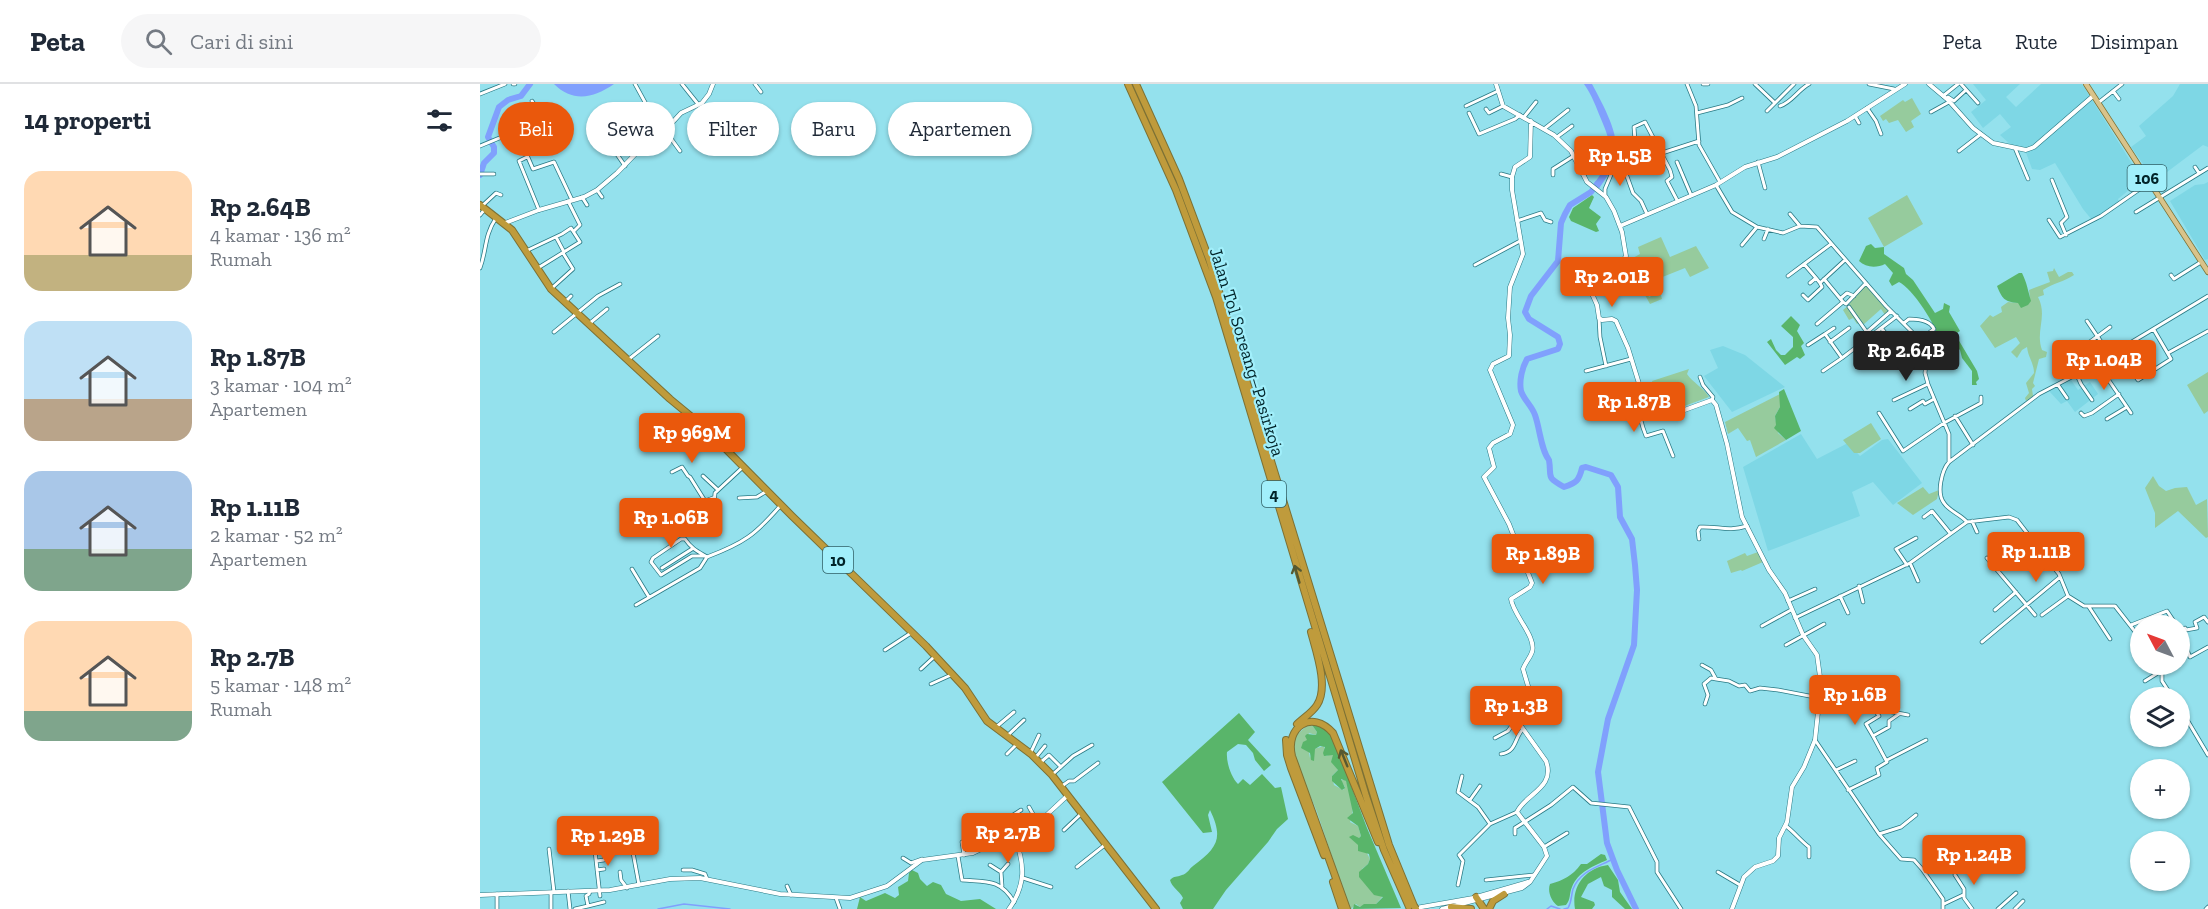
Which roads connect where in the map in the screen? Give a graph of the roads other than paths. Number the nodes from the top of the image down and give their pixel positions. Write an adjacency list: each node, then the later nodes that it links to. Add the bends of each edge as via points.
1 (505, 84): 24 (street)
2 (635, 84): 30 (street)
3 (682, 84): 31 (street)
4 (713, 84): 32 (street)
5 (755, 84): 23 (street)
6 (1128, 84): 249 (highway, Jalan Tol Soreang–Pasirkoja / 4, one-way to 6, via 1212,288 1176,190)
7 (1136, 84): 395 (highway, Jalan Tol Soreang–Pasirkoja / 4, via 1179,179 1209,259 1389,845)
8 (1496, 84): 21 (street)
9 (1687, 84): 47 (street)
10 (1755, 84): 36 (street)
11 (1794, 84): 36 (street)
12 (1809, 84): 39 (street)
13 (1869, 84): 19 (street)
14 (1905, 84): 19 (street)
15 (1929, 84): 27 (street)
16 (1959, 84): 20 (street); 27 (street)
17 (2086, 84): 25 (main road, 106)
18 (2120, 85): 22 (street)
19 (1894, 89): 40 (street)
20 (1966, 90): 27 (street, via 1953,101); 34 (street)
21 (1498, 91): 37 (street); 38 (street)
22 (2113, 91): 28 (street); 35 (street)
23 (761, 92)
24 (480, 94)
25 (2093, 96): 35 (main road, 106); 62 (street, via 2034,147)
26 (1742, 98): 47 (street)
27 (1947, 98): 45 (street); 56 (street)
28 (2119, 99)
29 (532, 101): 71 (street, via 545,136 523,146)
30 (645, 102)
31 (696, 102)
32 (701, 102)
33 (1536, 102): 48 (street)
34 (1978, 103)
35 (2097, 103): 87 (main road, 106)
36 (1774, 104): 44 (street)
37 (1466, 106)
38 (1503, 106): 41 (street, via 1489,113); 48 (street)
39 (1780, 106)
40 (1867, 108): 49 (street); 55 (street)
41 (1486, 109)
42 (687, 110): 50 (street)
43 (1568, 110): 54 (street)
44 (1767, 111)
45 (1931, 112)
46 (1469, 113): 48 (street, via 1479,134)
47 (1696, 113): 59 (street)
48 (1522, 116): 51 (street)
49 (1855, 116): 52 (street); 74 (street, via 1777,157)
50 (675, 119)
51 (1531, 121): 54 (street); 84 (street, via 1530,157 1515,167)
52 (1859, 123)
53 (1572, 126): 57 (street)
54 (1544, 129): 57 (street)
55 (1881, 134)
56 (1981, 134): 62 (street, via 1995,145); 65 (street)
57 (1556, 137): 69 (street)
58 (498, 139): 61 (street)
59 (1699, 141): 66 (street); 88 (street)
60 (675, 144): 64 (street)
61 (480, 146)
62 (2015, 148): 85 (street)
63 (1591, 150): 69 (street)
64 (680, 151)
65 (1959, 151)
66 (1662, 153): 70 (street, via 1645,122 1634,127 1635,141 1624,148); 98 (street, via 1672,177 1667,181)
67 (618, 156): 75 (street)
68 (634, 156): 75 (street)
69 (1574, 156): 80 (street); 83 (street, via 1553,169)
70 (1621, 156): 95 (street, via 1605,189); 103 (street, via 1633,193)
71 (527, 157): 97 (street, via 533,169 554,161); 101 (street, via 519,161)
72 (1592, 162): 80 (street, via 1594,170)
73 (1677, 162): 92 (street)
74 (1756, 163): 88 (street); 89 (street)
75 (625, 165): 90 (street)
76 (2195, 167): 81 (street)
77 (2208, 168): 81 (street)
78 (494, 174): 82 (street)
79 (1501, 174): 84 (street)
80 (1584, 174): 95 (street, via 1589,184)
81 (2199, 174): 96 (street)
82 (482, 175)
83 (1553, 175)
84 (1512, 177): 108 (street)
85 (2028, 179)
86 (2052, 180): 116 (street, via 2067,217 2061,222)
87 (2150, 182): 96 (main road, 106); 116 (street, via 2101,216)
88 (1718, 183): 92 (street); 113 (street, via 1732,212)
89 (1765, 188)
90 (597, 190): 93 (street); 94 (street)
91 (501, 195): 100 (street, via 496,193)
92 (1691, 195): 98 (street)
93 (582, 197): 97 (street); 99 (street)
94 (602, 197)
95 (1606, 197): 111 (street)
96 (2160, 197): 102 (street); 125 (main road, 106)
97 (570, 200): 101 (street); 115 (street, via 580,225)
98 (1677, 200): 103 (street)
99 (587, 205)
100 (482, 206): 105 (street); 106 (highway, 10)
101 (539, 210): 110 (street)
102 (2136, 212)
103 (1647, 214): 111 (street)
104 (1790, 214): 112 (street)
105 (480, 215)
106 (497, 216): 110 (highway, 10); 128 (street, via 487,232)
107 (2049, 220): 116 (street, via 2058,237)
108 (1516, 221): 109 (street, via 1540,213); 119 (street)
109 (1551, 222)
110 (505, 223): 122 (highway, 10)
111 (1620, 226): 151 (street, via 1625,260 1587,280)
112 (1800, 226): 114 (street, via 1785,232); 120 (street, via 1817,227)
113 (1757, 227): 114 (street); 121 (street)
114 (1768, 230): 118 (street)
115 (574, 231): 117 (street, via 570,228); 123 (street, via 580,242)
116 (2066, 234)
117 (556, 237): 122 (street); 123 (street)
118 (1764, 239)
119 (1520, 242): 127 (street); 281 (street, via 1521,261 1510,287 1509,356 1493,364 1490,370 1514,425 1510,434 1489,448 1494,467 1484,477 1509,524 1532,581 1530,587 1512,599 1533,643 1523,669)
120 (1831, 244): 124 (street); 126 (street)
121 (1742, 245)
122 (526, 251): 129 (highway, 10)
123 (563, 252): 129 (street); 139 (street, via 573,269)
124 (1845, 260): 134 (street); 137 (street)
125 (2202, 262): 130 (main road, 106); 131 (street, via 2174,279)
126 (1804, 264): 132 (street); 133 (street)
127 (1474, 265)
128 (480, 268)
129 (536, 269): 139 (highway, 10)
130 (2208, 272)
131 (2171, 274)
132 (1788, 276)
133 (1816, 278): 135 (street); 136 (street)
134 (1824, 279): 136 (street); 144 (street)
135 (1810, 283)
136 (1820, 283): 140 (street, via 1822,287 1808,300)
137 (1866, 283): 142 (street); 148 (street)
138 (620, 284): 149 (street)
139 (551, 289): 145 (highway, 10)
140 (1803, 295)
141 (571, 296): 145 (street)
142 (1854, 296): 144 (street, via 1846,304); 144 (street, via 1847,292)
143 (2208, 296): 160 (street)
144 (1842, 300): 155 (street)
145 (565, 303): 149 (highway, 10)
146 (1849, 307): 163 (street)
147 (607, 309): 154 (street)
148 (1891, 311): 150 (street); 163 (street)
149 (576, 314): 154 (highway, 10); 162 (street)
150 (1896, 316): 153 (street); 159 (street)
151 (1599, 318): 177 (street, via 1616,321); 180 (street)
152 (2087, 321): 166 (street)
153 (1904, 323): 169 (street); 169 (street, via 1916,319 1933,326)
154 (589, 324): 176 (highway, 10)
155 (1817, 324)
156 (2110, 327): 166 (street)
157 (1834, 328): 164 (street)
158 (1849, 328): 170 (street)
159 (1882, 329): 167 (street); 168 (street)
160 (2154, 329): 172 (street); 173 (street)
161 (2208, 331): 173 (street)
162 (554, 332)
163 (1867, 332): 167 (street)
164 (1825, 334): 170 (street); 171 (street)
165 (658, 336): 176 (street)
166 (2098, 337): 174 (street); 181 (street, via 2079,350)
167 (1870, 338): 175 (street)
168 (1890, 339)
169 (1920, 340): 186 (street, via 1926,350)
170 (1830, 342): 175 (street)
171 (1808, 345)
172 (2117, 350): 173 (street, via 2137,380 2170,360); 174 (street)
173 (2168, 353)
174 (2110, 355): 179 (street)
175 (1842, 358): 183 (street)
176 (628, 359): 209 (highway, 10)
177 (1631, 359): 180 (street); 188 (street)
178 (2070, 360): 184 (street)
179 (2097, 363): 181 (street); 189 (street)
180 (1606, 366): 182 (street)
181 (2089, 369): 184 (street)
182 (1586, 371)
183 (1823, 371)
184 (2077, 375): 187 (street); 196 (street)
185 (1700, 377): 194 (street)
186 (1928, 384): 193 (street); 195 (street)
187 (2058, 385): 191 (street); 206 (street, via 2039,394)
188 (1641, 390): 192 (street); 194 (street, via 1656,390 1668,416)
189 (2119, 394): 198 (street); 200 (street, via 2090,414 2084,416)
190 (1981, 396): 203 (street, via 1982,403)
191 (2067, 398)
192 (1638, 399): 197 (street); 207 (street, via 1646,436 1663,431)
193 (1934, 399): 199 (street); 205 (street)
194 (1712, 400): 221 (street, via 1720,414)
195 (1894, 400)
196 (2092, 400)
197 (1622, 404)
198 (2127, 407): 202 (street); 204 (street)
199 (1910, 408)
200 (2081, 412)
201 (1879, 413): 205 (street, via 1903,451)
202 (2132, 413)
203 (1955, 416): 205 (street); 206 (street)
204 (2107, 419)
205 (1944, 423): 208 (street, via 1950,438)
206 (1973, 445): 208 (street)
207 (1673, 456)
208 (1949, 462): 218 (street, via 1943,473 1942,499)
209 (743, 467): 212 (street); 213 (highway, 10)
210 (672, 472): 214 (street, via 681,467 705,501)
211 (703, 476): 212 (street)
212 (717, 489): 214 (street)
213 (767, 491): 215 (street, via 757,497); 216 (highway, 10)
214 (713, 498): 220 (street)
215 (739, 498)
216 (781, 505): 228 (street, via 750,537); 263 (highway, 10)
217 (1924, 517): 223 (street, via 1932,511)
218 (1967, 522): 219 (street); 223 (street)
219 (1972, 522): 222 (street); 226 (street, via 2012,517)
220 (718, 523)
221 (1747, 526): 225 (street, via 1734,530 1700,527); 244 (street)
222 (1977, 532)
223 (1950, 533): 232 (street)
224 (1916, 538): 232 (street, via 1896,549)
225 (1699, 539)
226 (2035, 542): 231 (street); 235 (street)
227 (692, 549): 228 (street); 228 (street, via 681,539 651,562 661,575 692,556); 233 (street)
228 (706, 557): 243 (street, via 700,568)
229 (1987, 558): 240 (street)
230 (2072, 560): 235 (street)
231 (2008, 562)
232 (1908, 564): 237 (street); 238 (street)
233 (662, 568)
234 (632, 569): 243 (street)
235 (2055, 569): 236 (street)
236 (2060, 577): 242 (street); 247 (street)
237 (1918, 581)
238 (1859, 586): 241 (street); 245 (street)
239 (1815, 589): 244 (street)
240 (2016, 592): 247 (street); 251 (street)
241 (1840, 596): 252 (street); 257 (street)
242 (2068, 596): 248 (street); 254 (street)
243 (649, 597): 246 (street)
244 (1788, 601): 250 (street)
245 (1863, 602)
246 (636, 605)
247 (2027, 605): 253 (street); 266 (street)
248 (2089, 607): 260 (street, via 2114,605); 265 (street)
249 (1308, 610): 346 (highway, Jalan Tol Soreang–Pasirkoja / 4); 394 (highway, via 1322,693 1316,707 1291,730 1286,748)
250 (1791, 610): 257 (street); 261 (street)
251 (1995, 610)
252 (1848, 613)
253 (2035, 615)
254 (2042, 615)
255 (2157, 615): 256 (street, via 2167,611)
256 (2170, 615)
257 (1795, 618): 264 (street)
258 (2208, 622): 262 (street, via 2204,617 2195,622 2197,628)
259 (1824, 624): 264 (street)
260 (2130, 624)
261 (1762, 626)
262 (2190, 628)
263 (912, 632): 269 (street); 270 (highway, 10)
264 (1803, 635): 267 (street); 280 (street, via 1819,660)
265 (2110, 639)
266 (1982, 642)
267 (1786, 645)
268 (2208, 646): 271 (street)
269 (885, 650)
270 (935, 656): 273 (street); 274 (highway, 10)
271 (2190, 657)
272 (1702, 665): 276 (street, via 1712,670)
273 (921, 669)
274 (953, 675): 278 (street); 290 (highway, 10)
275 (2154, 675): 277 (street)
276 (1716, 679): 280 (street, via 1745,685 1750,691 1760,688); 282 (street, via 1704,684 1708,695)
277 (2145, 681)
278 (931, 684)
279 (1551, 690): 281 (street)
280 (1820, 697): 283 (street); 296 (street)
281 (1530, 699): 287 (street)
282 (1705, 704)
283 (1874, 708): 285 (street); 294 (street, via 1879,716 1866,724)
284 (1014, 712): 290 (street)
285 (1900, 714): 286 (street); 294 (street)
286 (1908, 715)
287 (1516, 719): 291 (street); 295 (street, via 1508,731)
288 (1024, 720): 293 (street)
289 (2190, 725): 303 (street)
290 (995, 729): 293 (highway, 10)
291 (1523, 729): 302 (street, via 1515,746); 319 (street, via 1548,768 1540,789)
292 (1039, 735): 304 (street)
293 (1007, 736): 298 (highway, 10)
294 (1874, 736): 305 (street)
295 (1495, 738)
296 (1815, 740): 309 (street); 326 (street, via 1792,787)
297 (1926, 740): 305 (street)
298 (1017, 744): 301 (street); 304 (highway, 10)
299 (1092, 745): 308 (street)
300 (1045, 746): 304 (street)
301 (1007, 754)
302 (1501, 754)
303 (2208, 755)
304 (1035, 759): 308 (street, via 1049,755); 310 (highway, 10)
305 (1887, 760): 314 (street, via 1887,764 1877,768 1879,775)
306 (1855, 761): 309 (street)
307 (1098, 764): 312 (street)
308 (1060, 767): 310 (street)
309 (1836, 770): 314 (street)
310 (1052, 775): 312 (highway, 10)
311 (1462, 776): 316 (street, via 1458,792)
312 (1061, 786): 315 (highway, 10)
313 (1480, 786): 316 (street)
314 (1848, 790): 337 (street)
315 (1065, 798): 320 (highway, 10); 323 (street)
316 (1470, 800): 324 (street)
317 (1029, 807): 323 (street)
318 (1020, 810): 339 (street, via 999,825)
319 (1517, 812): 324 (street); 325 (street)
320 (1080, 815): 330 (street); 342 (highway, 10)
321 (1916, 815): 337 (street, via 1901,827)
322 (1015, 821): 333 (street)
323 (1038, 823): 333 (street)
324 (1490, 824): 369 (street, via 1459,855 1463,861)
325 (1524, 824): 336 (street, via 1515,828); 343 (street); 405 (street, via 1573,787 1589,802 1631,809 1658,862 1657,872)
326 (1786, 826): 348 (street, via 1809,848); 370 (street, via 1779,837 1777,859 1755,867)
327 (635, 829): 332 (street)
328 (976, 829): 335 (street)
329 (991, 829): 335 (street)
330 (1064, 830)
331 (622, 831): 332 (street)
332 (629, 831): 368 (street)
333 (1025, 832): 338 (street)
334 (1567, 833): 343 (street)
335 (978, 834): 345 (street)
336 (1515, 834)
337 (1879, 834): 391 (street, via 1901,859 1916,862)
338 (1015, 838): 339 (street); 364 (street)
339 (1003, 841): 345 (street)
340 (594, 842): 352 (street)
341 (962, 842): 347 (street)
342 (1106, 844): 355 (street); 401 (highway, 10)
343 (1544, 848): 362 (street, via 1547,856)
344 (549, 849): 378 (street)
345 (983, 849): 347 (street)
346 (1384, 850): 394 (highway, one-way to 394, via 1333,733 1317,721 1301,725 1290,741 1292,756); 395 (highway, Jalan Tol Soreang–Pasirkoja / 4)
347 (961, 855): 351 (street); 372 (street, via 962,880)
348 (1809, 855)
349 (606, 856): 352 (street)
350 (903, 858): 351 (street, via 911,863)
351 (926, 859): 386 (street, via 887,886 850,898)
352 (597, 861): 357 (street)
353 (1008, 864): 359 (street)
354 (990, 865): 359 (street)
355 (1077, 867)
356 (604, 869): 357 (street)
357 (597, 870): 376 (street)
358 (683, 870): 365 (street, via 699,871)
359 (1001, 872): 372 (street)
360 (1718, 872): 370 (street)
361 (620, 873): 374 (street)
362 (1534, 875): 366 (street); 367 (street)
363 (1955, 875): 383 (street, via 1964,888)
364 (1023, 878): 373 (street); 390 (street)
365 (706, 879): 368 (street, via 670,879); 382 (street)
366 (1486, 880)
367 (1530, 882): 381 (street); 387 (street)
368 (639, 885): 374 (street)
369 (1458, 885)
370 (1740, 885): 406 (street)
371 (788, 886): 382 (street)
372 (1002, 886): 390 (street)
373 (1051, 887)
374 (627, 888): 376 (street)
375 (590, 890): 376 (street); 377 (street); 392 (street)
376 (599, 890): 385 (street)
377 (568, 891): 378 (street); 398 (street)
378 (552, 892): 380 (street); 397 (street)
379 (2016, 893): 409 (street)
380 (497, 894): 384 (street); 396 (street)
381 (1504, 894): 387 (street); 404 (highway)
382 (791, 895): 386 (street)
383 (1963, 895): 391 (street); 408 (street)
384 (480, 896)
385 (600, 896)
386 (836, 898): 399 (street)
387 (1476, 899): 393 (street); 395 (street); 404 (highway)
388 (2023, 901): 410 (street)
389 (604, 902): 392 (street)
390 (1014, 902): 400 (street)
391 (1944, 904): 407 (street)
392 (586, 907): 398 (street)
393 (1451, 907): 402 (street); 403 (highway)
394 (1344, 908)
395 (1412, 908)
396 (497, 909)
397 (551, 909)
398 (572, 909)
399 (840, 909)
400 (1009, 909)
401 (1156, 909)
402 (1442, 909)
403 (1471, 909)
404 (1485, 909)
405 (1682, 909)
406 (1732, 909)
407 (1943, 909)
408 (1972, 909)
409 (1998, 909)
410 (2015, 909)

